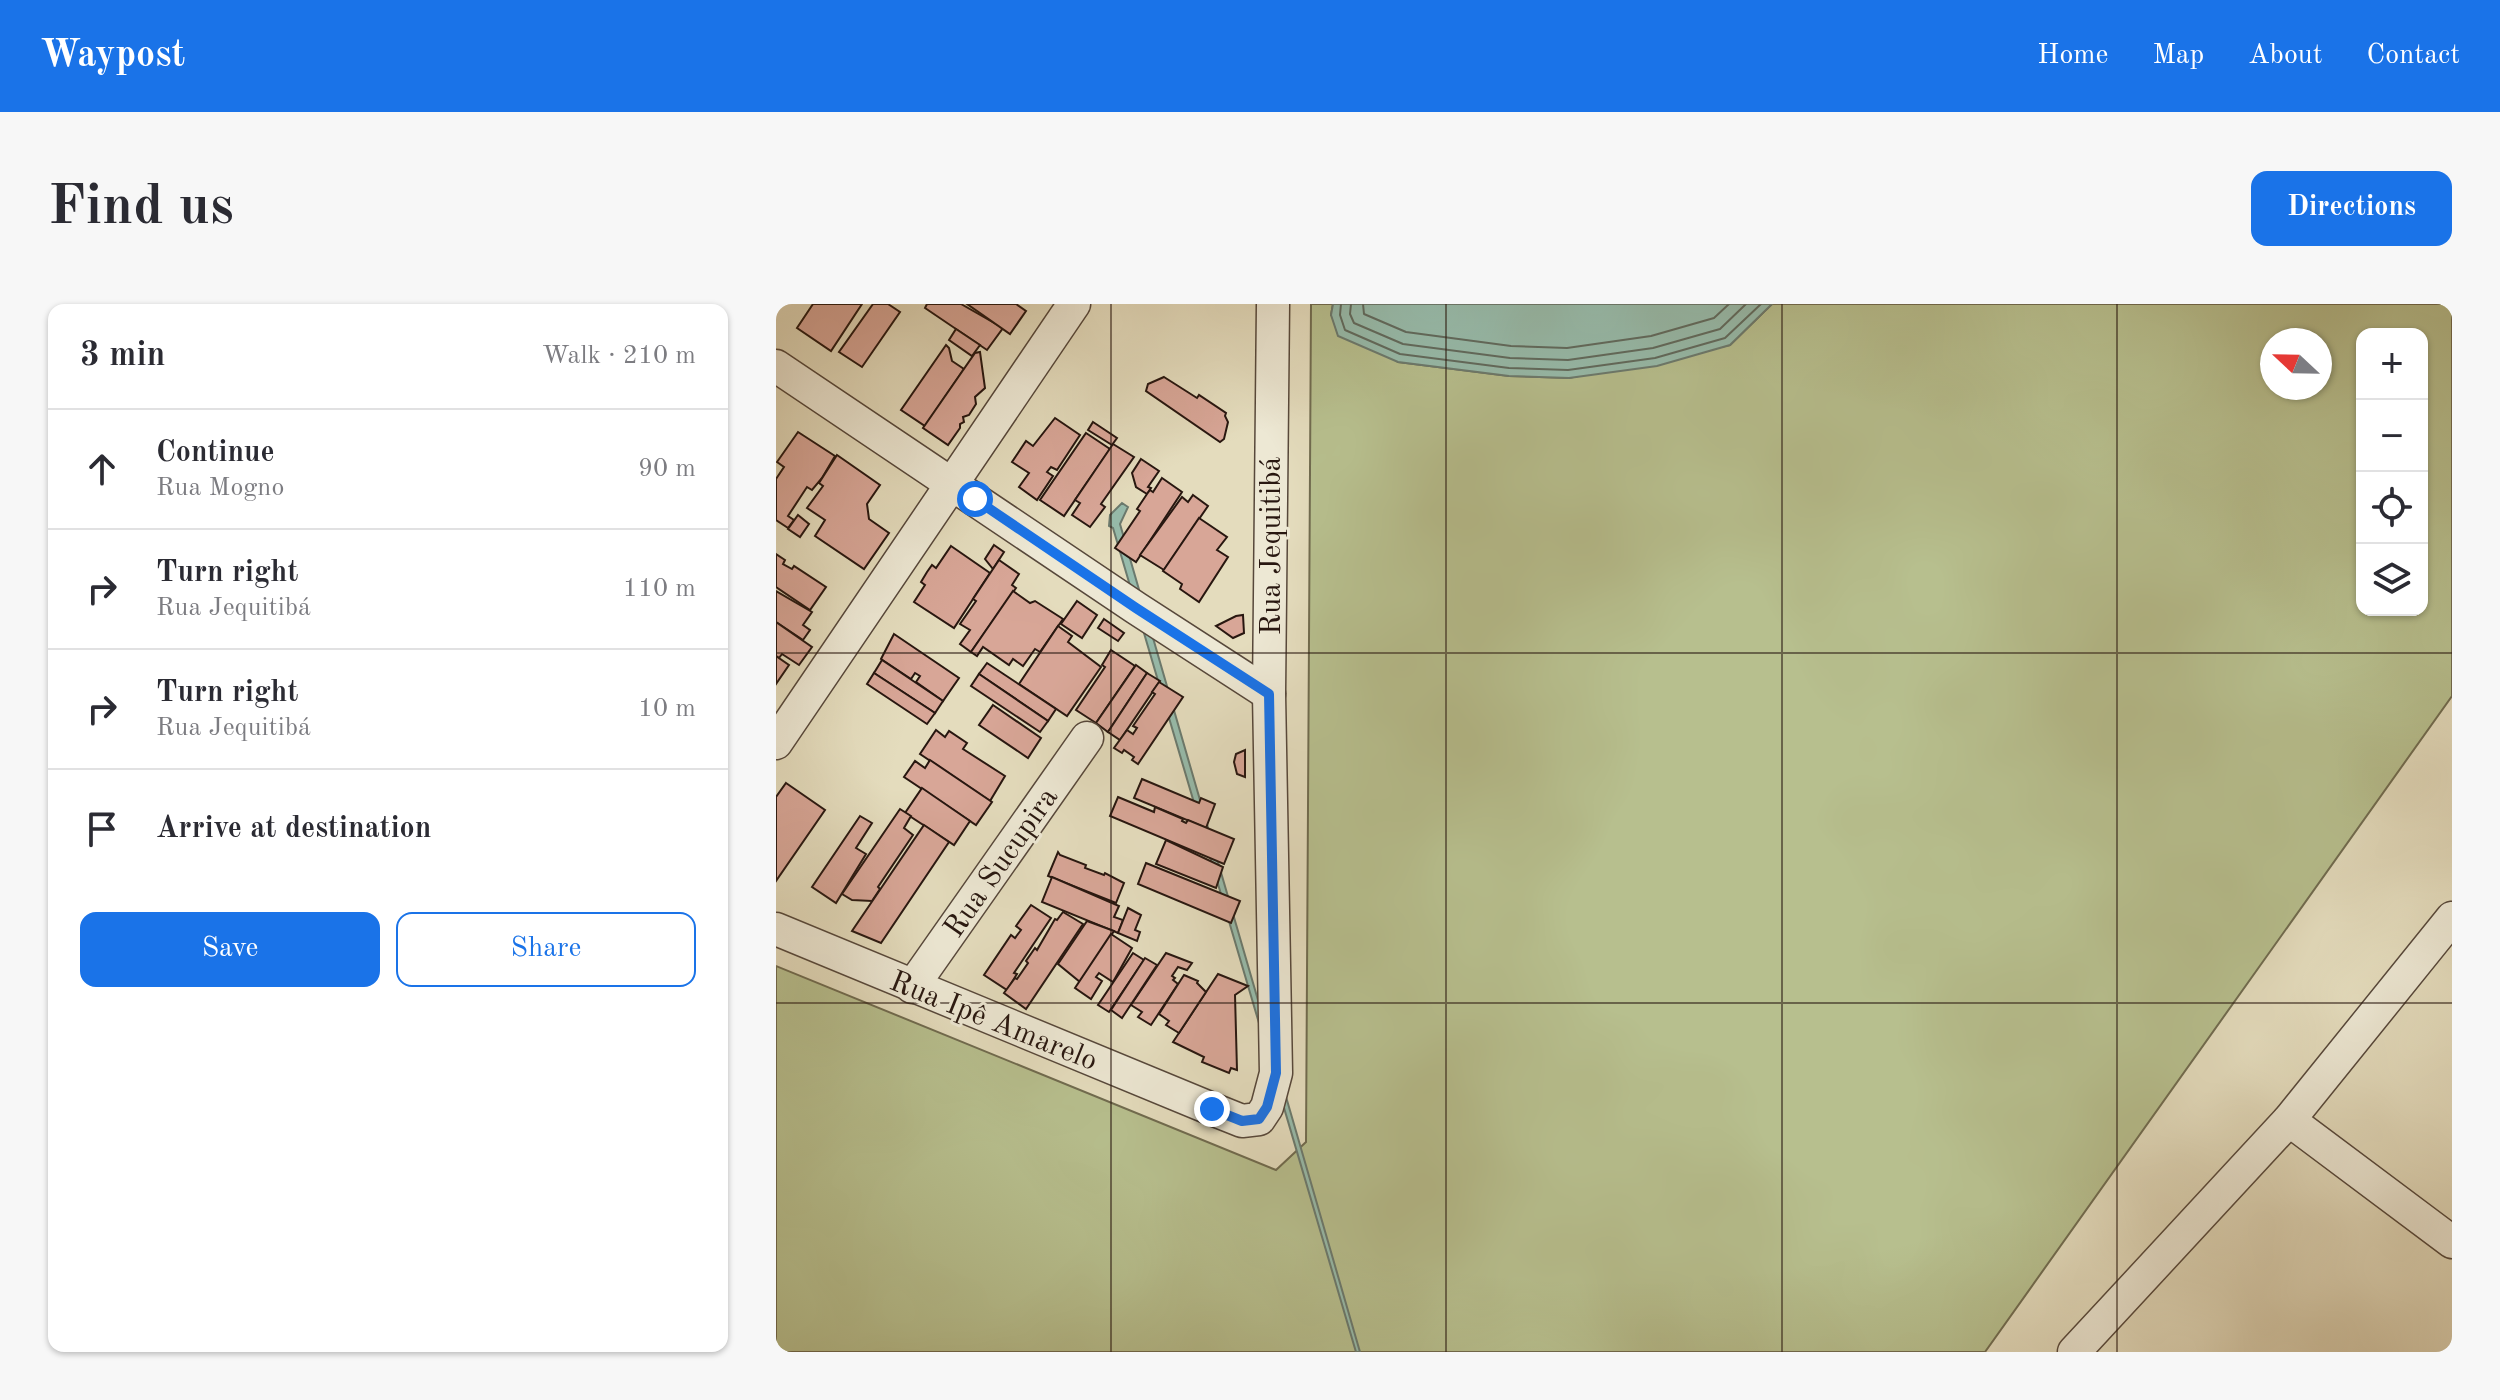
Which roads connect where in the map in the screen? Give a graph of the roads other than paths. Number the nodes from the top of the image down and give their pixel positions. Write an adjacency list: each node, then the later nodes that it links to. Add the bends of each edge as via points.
1 (1074, 304): 4 (street)
2 (1273, 304): 5 (street, Rua Jequitibá)
3 (776, 366): 4 (street)
4 (953, 484): 5 (street); 7 (street)
5 (1269, 694): 11 (street, Rua Jequitibá, via 1276,1073 1259,1119 1242,1121)
6 (1087, 738): 10 (street, Rua Sucupira)
7 (776, 743)
8 (2452, 918): 12 (street)
9 (776, 929): 10 (street, Rua Ipê Amarelo)
10 (912, 987): 11 (street, Rua Ipê Amarelo)
11 (1212, 1109)
12 (2289, 1120): 13 (street); 14 (street)
13 (2452, 1242)
14 (2074, 1352)

